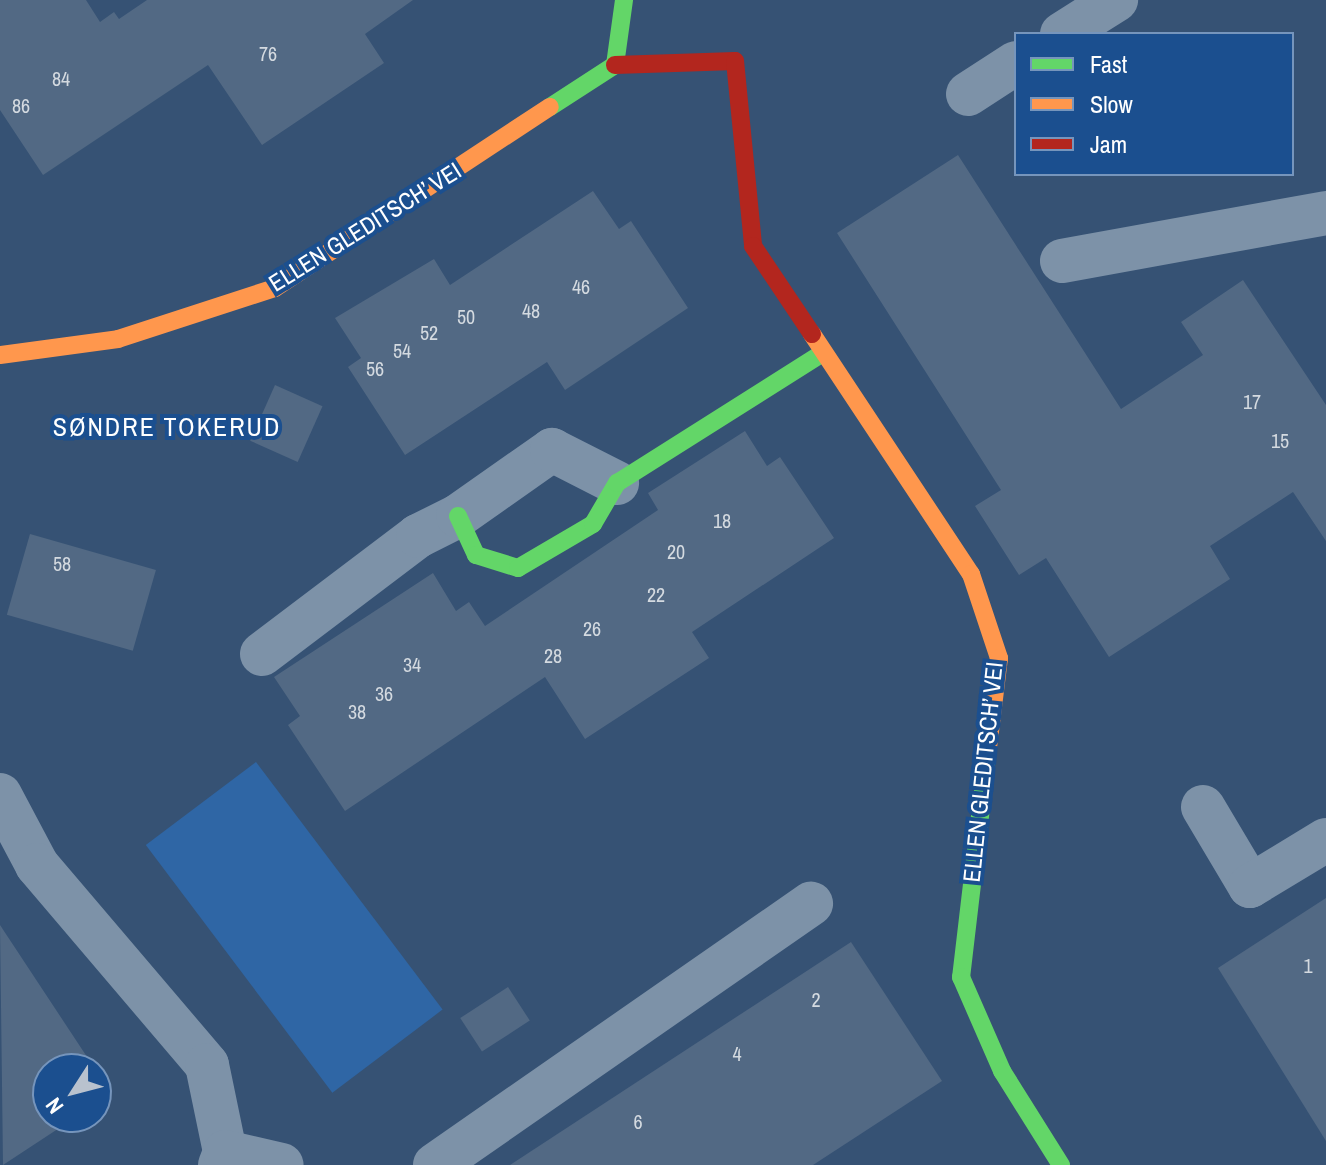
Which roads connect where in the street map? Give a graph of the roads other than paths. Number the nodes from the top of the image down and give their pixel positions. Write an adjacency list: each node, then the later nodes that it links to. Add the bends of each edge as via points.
1 (624, 0): 5 (street)
2 (1116, 0): 3 (street)
3 (1065, 32)
4 (1014, 64): 6 (street)
5 (615, 65): 9 (street, ELLEN GLEDITSCH’ VEI, via 735,61 753,246); 10 (street, ELLEN GLEDITSCH’ VEI, via 275,288 118,339)
6 (968, 94)
7 (1326, 213): 8 (street)
8 (1062, 261)
9 (823, 353): 11 (street); 21 (street, ELLEN GLEDITSCH’ VEI, via 971,574 999,658 961,977 1002,1071)
10 (0, 355)
11 (617, 483): 12 (street, via 552,450); 12 (street, via 593,524 518,568 476,555)
12 (458, 516): 13 (street, via 418,536)
13 (262, 654)
14 (0, 795): 18 (street, via 37,865 207,1065)
15 (1203, 807): 16 (street, via 1250,886)
16 (1326, 840)
17 (811, 904): 20 (street)
18 (223, 1159): 19 (street)
19 (282, 1165)
20 (435, 1165)
21 (1061, 1165)

